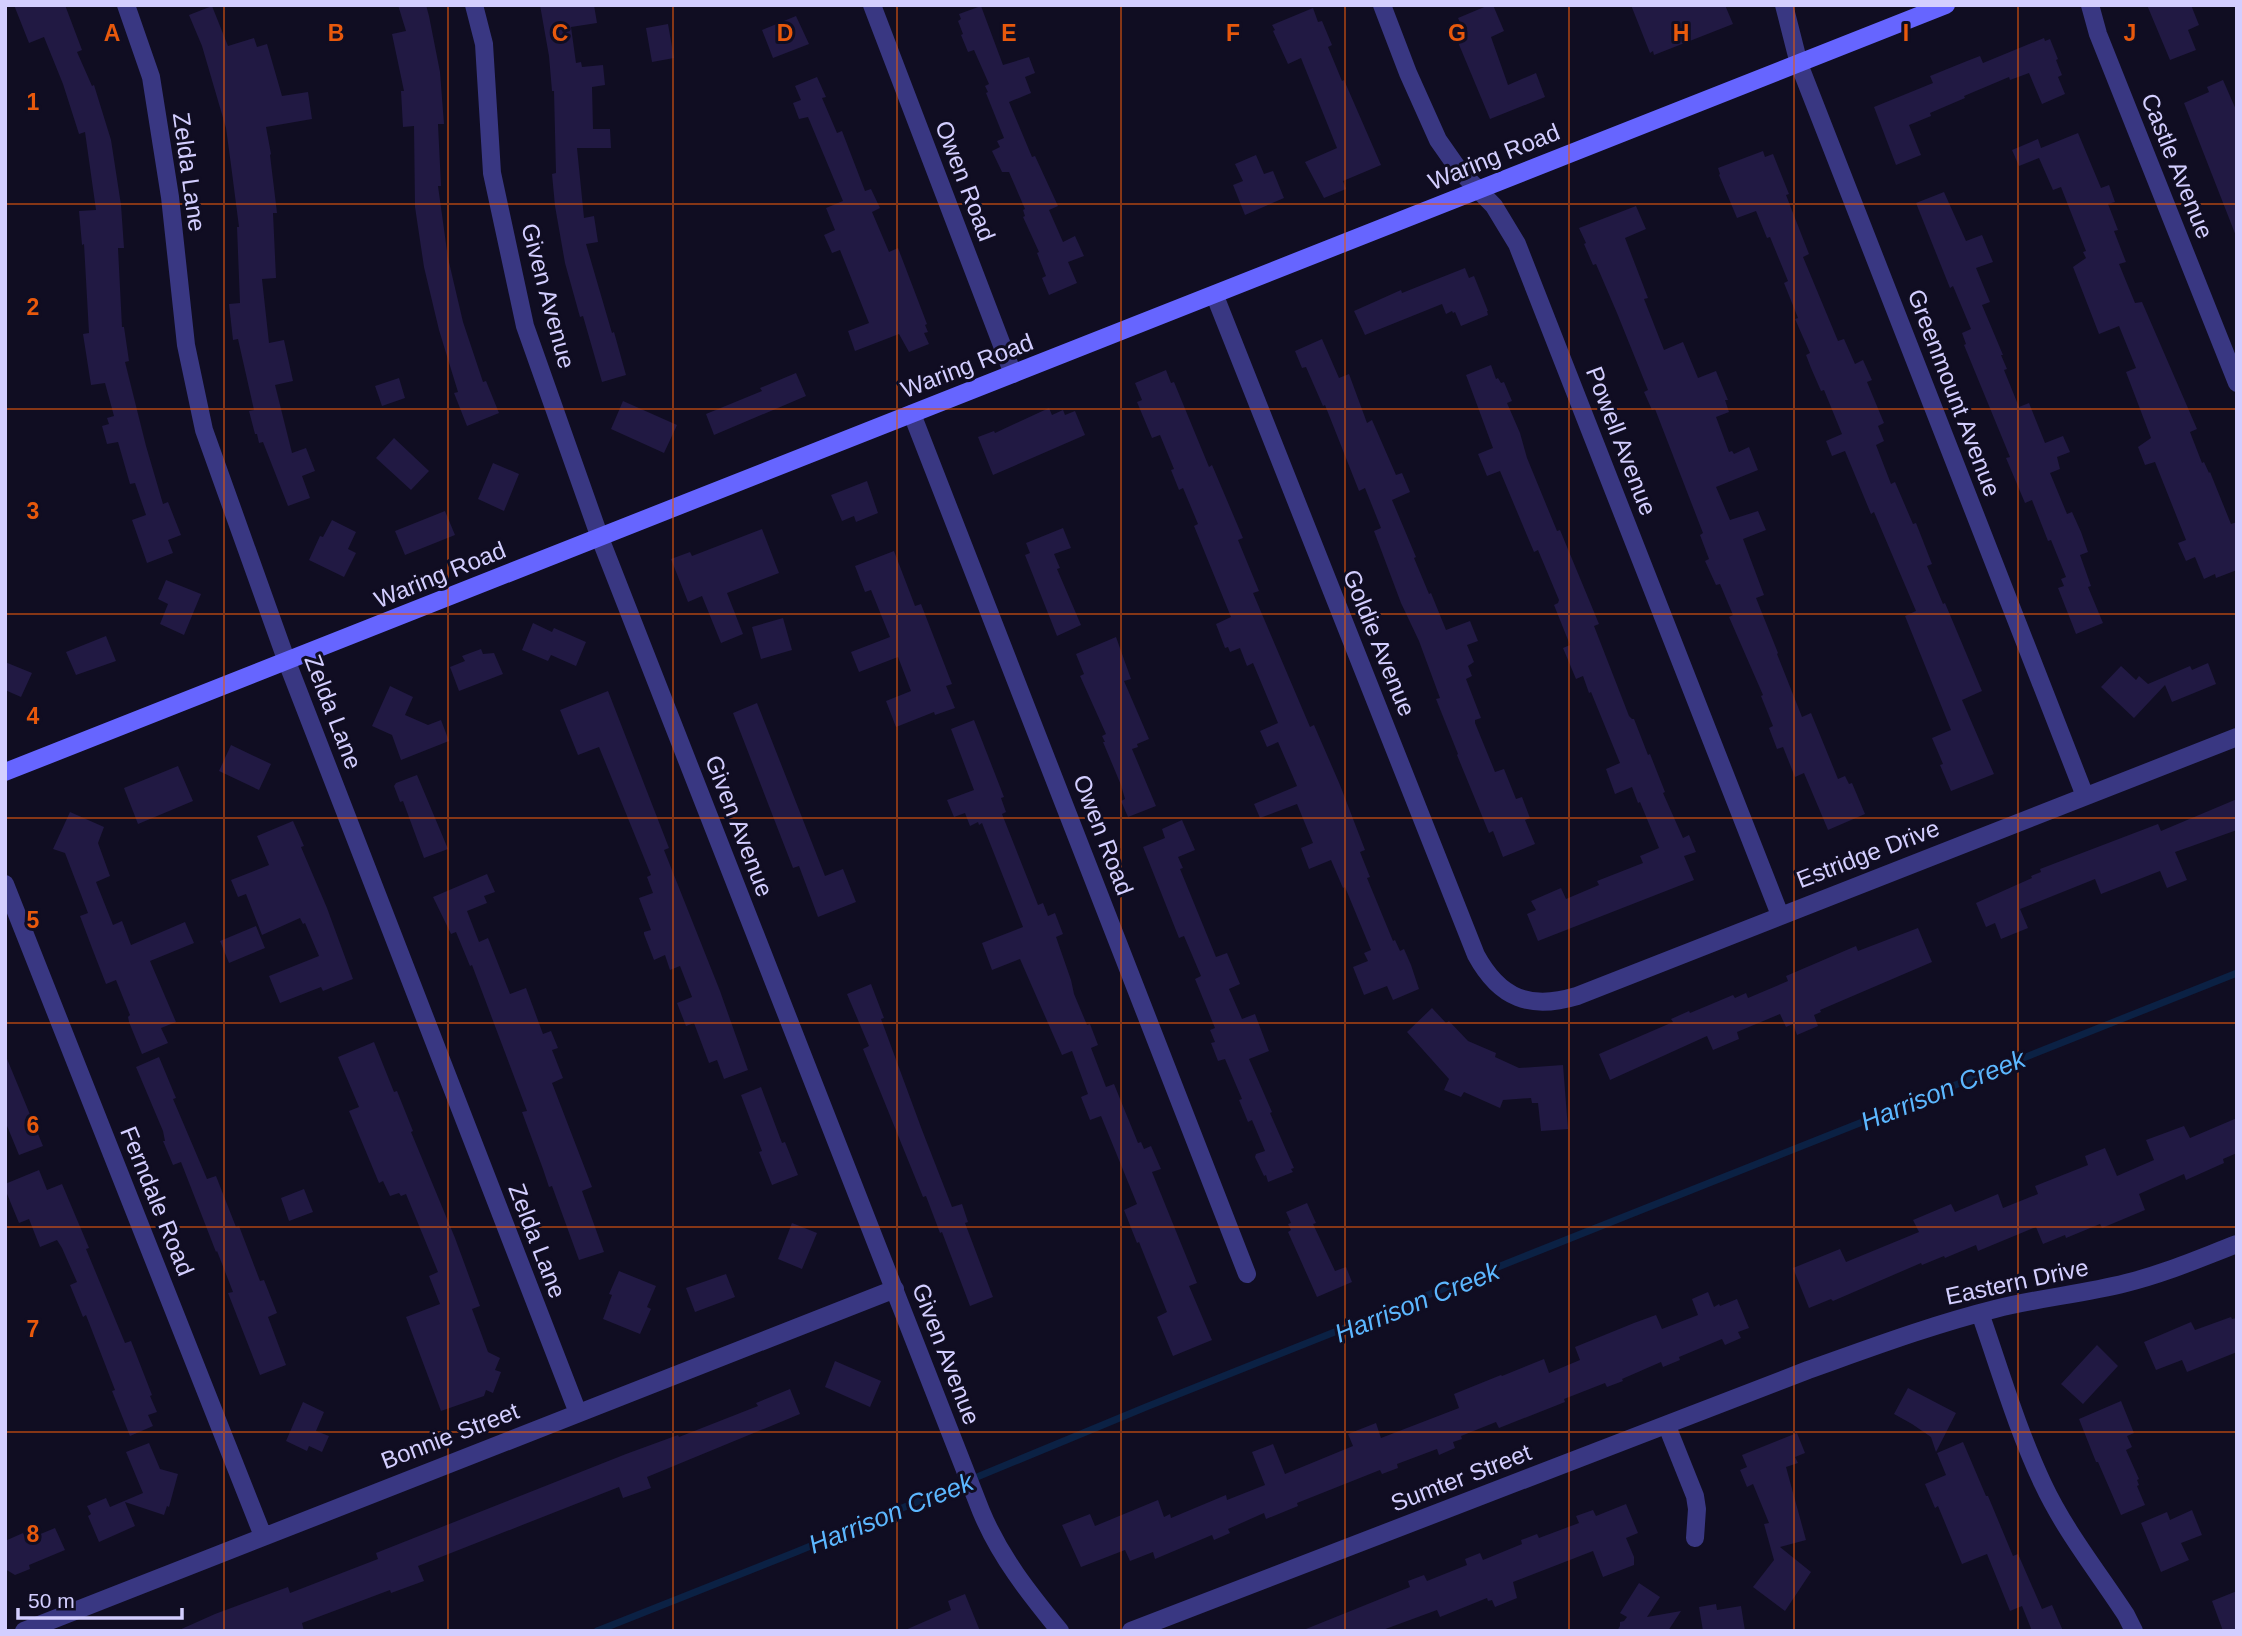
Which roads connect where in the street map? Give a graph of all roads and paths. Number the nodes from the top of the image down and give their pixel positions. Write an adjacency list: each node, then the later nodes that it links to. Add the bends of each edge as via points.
1 (126, 5): 15 (street, Zelda Lane, via 150,77 170,197 186,345 204,429)
2 (474, 5): 14 (street, Given Avenue, via 484,44 492,173 525,326)
3 (872, 5): 11 (street, Owen Road)
4 (1382, 5): 9 (street, Powell Avenue, via 1438,139)
5 (1784, 5): 8 (street, Greenmount Avenue)
6 (1946, 5): 8 (street, Waring Road)
7 (2090, 5): 12 (street, Castle Avenue)
8 (1799, 64): 9 (street, Waring Road); 18 (street, Greenmount Avenue)
9 (1479, 189): 10 (street, Waring Road); 20 (street, Powell Avenue, via 1507,226 1526,266)
10 (1215, 296): 11 (street, Waring Road); 21 (street, Goldie Avenue, via 1476,955 1489,976)
11 (1013, 374): 13 (street, Waring Road)
12 (2237, 383)
13 (912, 414): 14 (street, Waring Road); 23 (street, Owen Road)
14 (600, 538): 15 (street, Waring Road); 24 (street, Given Avenue)
15 (287, 662): 17 (street, Waring Road); 27 (street, Zelda Lane)
16 (2237, 737): 18 (street, Estridge Drive)
17 (5, 772)
18 (2085, 796): 20 (street, Estridge Drive)
19 (5, 884): 29 (street, Ferndale Road)
20 (1780, 915): 21 (street, Estridge Drive, via 1558,1002 1536,1003)
21 (1515, 996)
22 (2237, 1244): 25 (street, Eastern Drive, via 2129,1283)
23 (1247, 1274)
24 (895, 1289): 27 (street, Bonnie Street); 32 (street, Given Avenue, via 990,1532 1010,1568)
25 (1980, 1312): 26 (street, Eastern Drive); 34 (street, via 2043,1485)
26 (1808, 1370): 28 (street, Sumter Street)
27 (578, 1413): 29 (street, Bonnie Street)
28 (1667, 1426): 30 (street, via 1695,1496); 33 (street, Sumter Street)
29 (263, 1535): 31 (street, Bonnie Street)
30 (1695, 1538)
31 (24, 1631)
32 (1060, 1631)
33 (1131, 1631)
34 (2134, 1631)

